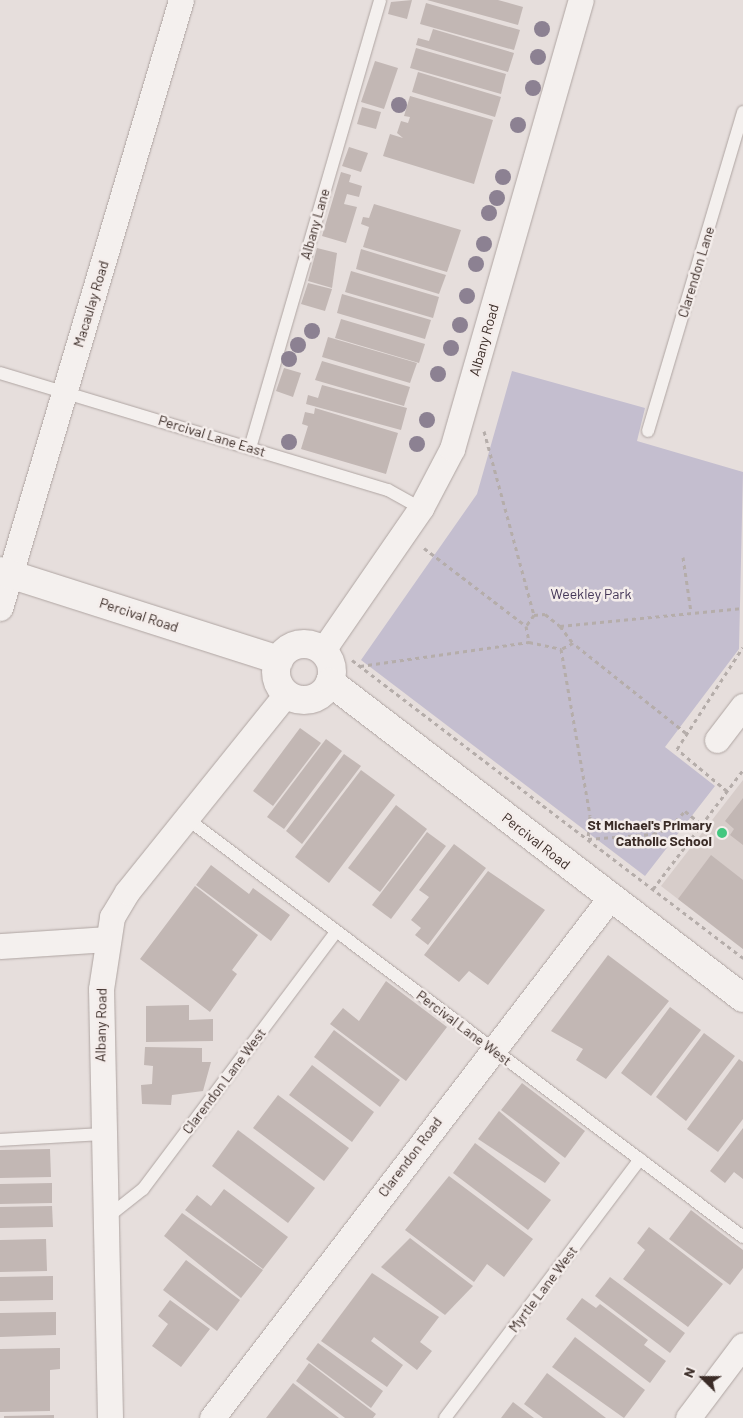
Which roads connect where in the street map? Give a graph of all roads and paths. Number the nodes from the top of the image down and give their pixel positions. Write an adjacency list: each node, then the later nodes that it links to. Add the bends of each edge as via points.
1 (181, 0): 7 (street, Macaulay Road)
2 (380, 0): 9 (lane, Albany Lane)
3 (581, 0): 6 (street, Albany Road)
4 (743, 112): 8 (lane, Clarendon Lane)
5 (0, 373): 7 (lane, Percival Lane East)
6 (471, 384): 10 (street, Albany Road, via 446,463); 17 (path)
7 (64, 392): 9 (lane, Percival Lane East); 13 (street, Macaulay Road)
8 (648, 431)
9 (250, 448): 10 (lane, Percival Lane East, via 388,490)
10 (421, 508): 11 (street, Albany Road)
11 (403, 533): 18 (path); 25 (street, Albany Road)
12 (683, 557): 16 (path)
13 (5, 572): 14 (street, Macaulay Road); 24 (street, Percival Road)
14 (0, 608)
15 (743, 608): 16 (path)
16 (691, 612): 19 (path)
17 (534, 615): 18 (path); 19 (path, via 546,614)
18 (526, 626): 20 (path)
19 (560, 626): 21 (path)
20 (529, 642): 23 (path); 26 (path)
21 (573, 643): 23 (path); 29 (path)
22 (743, 647): 29 (path)
23 (561, 649): 35 (path, via 590,816)
24 (278, 660): 25 (street, via 300,644); 27 (street, via 276,676)
25 (335, 666): 26 (path); 26 (path); 27 (street, via 313,698); 37 (street, Percival Road)
26 (360, 666): 35 (path)
27 (287, 694): 33 (street, Albany Road)
28 (743, 706): 30 (street)
29 (686, 733): 32 (path, via 677,749)
30 (717, 740)
31 (743, 770): 32 (path)
32 (727, 791): 34 (path)
33 (186, 818): 38 (lane, Percival Lane West); 39 (street, Albany Road, via 127,892 112,917)
34 (702, 825): 35 (path, via 685,811 670,827 652,834); 36 (path)
35 (588, 840): 36 (path)
36 (653, 889): 41 (path)
37 (610, 898): 42 (street, Percival Road); 43 (street, Clarendon Road)
38 (336, 932): 43 (lane, Percival Lane West); 47 (lane, Clarendon Lane West, via 143,1189)
39 (107, 939): 40 (street); 44 (street, Albany Road, via 101,989)
40 (0, 946)
41 (743, 958)
42 (743, 998)
43 (492, 1050): 46 (lane, Percival Lane West); 51 (street, Clarendon Road)
44 (101, 1134): 45 (lane); 47 (street, Albany Road)
45 (0, 1140)
46 (640, 1159): 48 (lane, Percival Lane West); 52 (lane, Myrtle Lane West)
47 (103, 1222): 50 (street, Albany Road)
48 (743, 1237)
49 (743, 1345): 53 (street)
50 (110, 1418)
51 (212, 1418)
52 (445, 1418)
53 (688, 1418)

